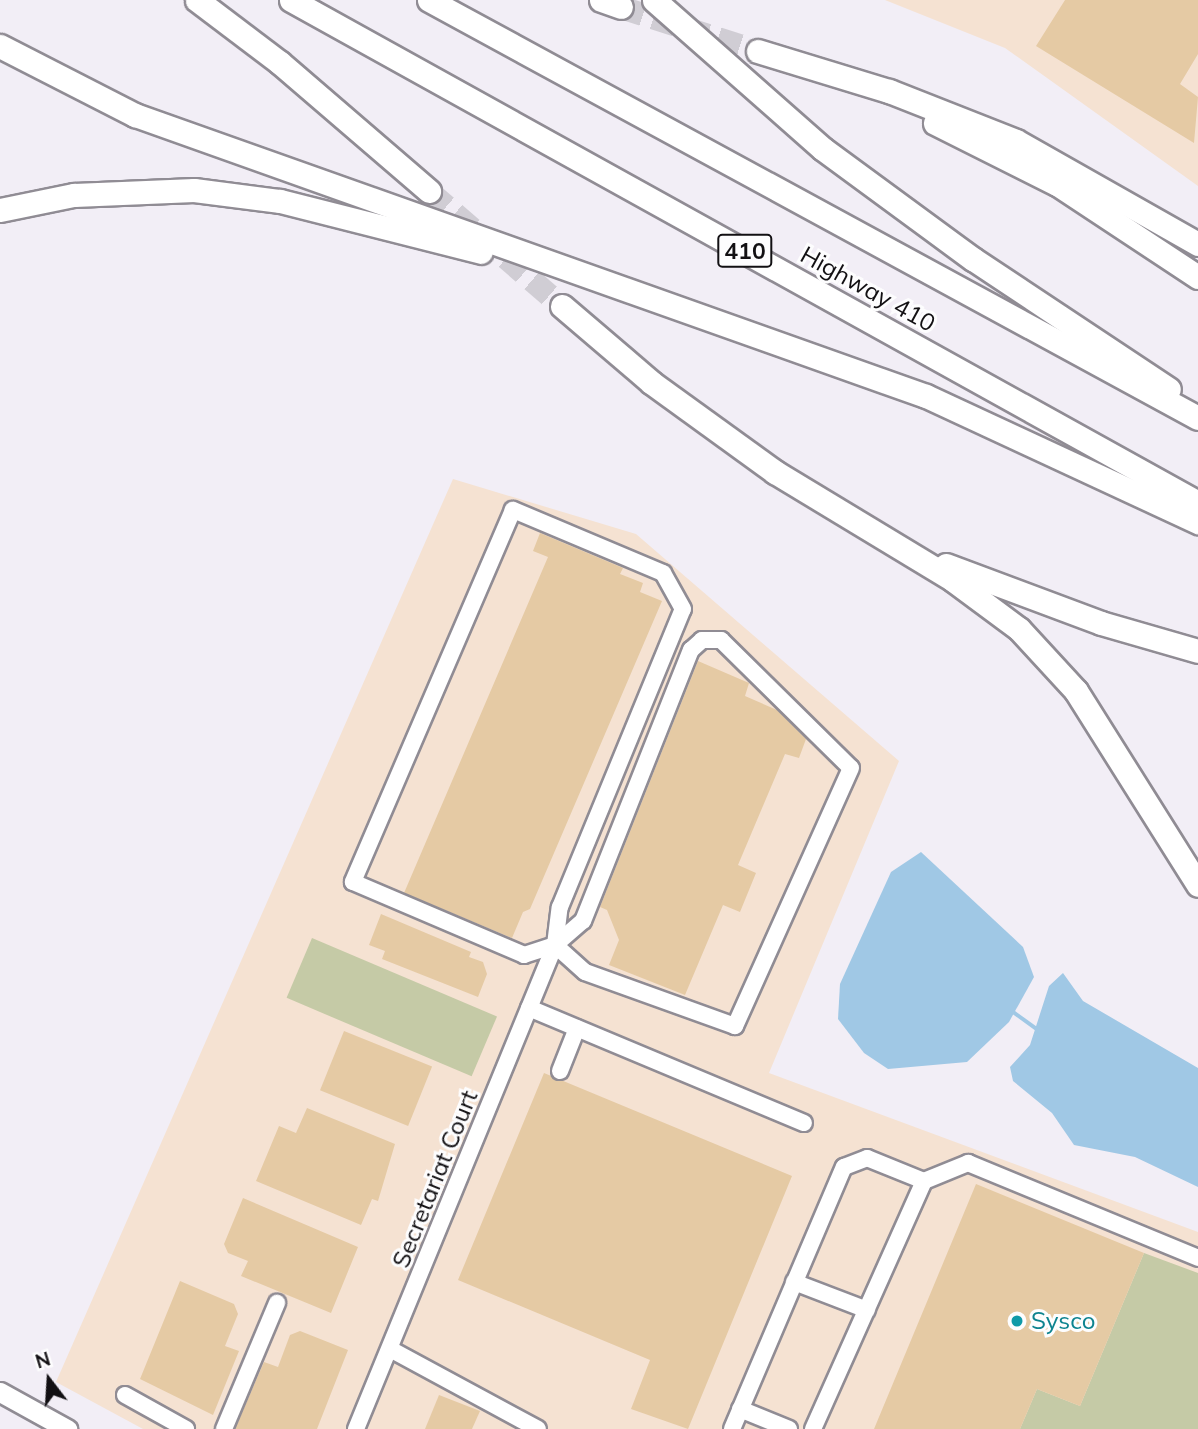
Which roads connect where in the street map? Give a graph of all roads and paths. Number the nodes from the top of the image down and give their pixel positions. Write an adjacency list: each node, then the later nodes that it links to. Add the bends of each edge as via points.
1 (197, 0): 8 (highway, via 279,62)
2 (291, 0): 16 (highway, Highway 410 / 410)
3 (429, 0): 15 (highway, Highway 410)
4 (654, 0): 14 (highway, via 823,149 973,259)
5 (0, 46): 11 (highway, via 135,115)
6 (758, 51): 7 (highway)
7 (844, 80): 10 (highway, via 889,91 1016,141); 12 (highway, via 1057,184)
8 (429, 191)
9 (0, 210): 11 (highway, via 115,191 213,191 349,216)
10 (1198, 244)
11 (562, 270): 17 (highway, via 926,396)
12 (1198, 276)
13 (562, 306): 18 (highway, via 652,383 775,472)
14 (1198, 408)
15 (1198, 418)
16 (1198, 503)
17 (1198, 522)
18 (907, 551): 19 (highway, via 1101,623); 20 (highway, via 975,596 1042,651 1114,747)
19 (1198, 651)
20 (1198, 885)
21 (555, 945): 21 (street, via 583,921 691,650 702,640 721,640 851,768 735,1026 585,972); 21 (street, via 524,955 353,882 513,510 663,573 683,608 560,907); 22 (street, Secretariat Court)
22 (530, 1008): 23 (street); 31 (street, Secretariat Court)
23 (577, 1028): 24 (street); 25 (street)
24 (560, 1072)
25 (804, 1123)
26 (924, 1181): 27 (street, via 968,1163); 28 (street, via 867,1158 844,1167); 30 (street)
27 (1198, 1258)
28 (793, 1282): 30 (street); 34 (street)
29 (277, 1303): 37 (street)
30 (867, 1310): 42 (street)
31 (390, 1349): 38 (street, Secretariat Court); 39 (street)
32 (0, 1392): 35 (main road)
33 (125, 1395): 36 (street)
34 (740, 1409): 40 (street); 41 (street)
35 (67, 1429)
36 (186, 1429)
37 (225, 1429)
38 (356, 1429)
39 (538, 1429)
40 (732, 1429)
41 (789, 1429)
42 (813, 1429)

